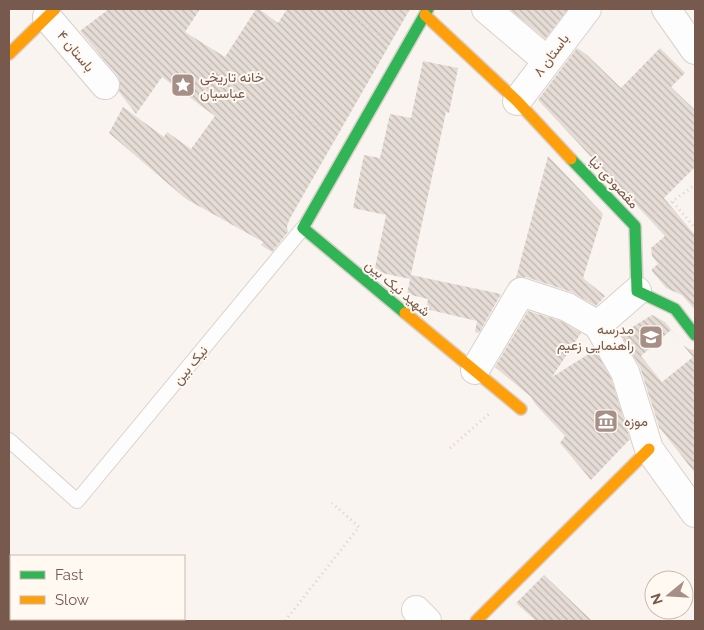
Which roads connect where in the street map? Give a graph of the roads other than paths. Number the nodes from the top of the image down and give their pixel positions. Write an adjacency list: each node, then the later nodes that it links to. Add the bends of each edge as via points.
1 (486, 9): 8 (street)
2 (586, 9): 8 (street, باستان ۸)
3 (666, 9): 6 (street)
4 (426, 12): 10 (street, مقصودی نیا); 11 (street)
5 (51, 13): 7 (street); 9 (street, باستان ۴)
6 (695, 50)
7 (9, 54)
8 (546, 60): 10 (street, باستان ۸)
9 (104, 85)
10 (517, 101): 12 (street, مقصودی نیا, via 636,226)
11 (303, 228): 15 (street, شهید نیک بین); 17 (lane, نیک بین, via 77,501)
12 (637, 291): 13 (street); 14 (street, via 675,309)
13 (598, 325): 15 (street, via 567,307 521,292); 18 (street, via 625,372)
14 (695, 335)
15 (475, 370): 16 (street, شهید نیک بین)
16 (521, 410)
17 (9, 440)
18 (649, 449): 19 (street); 20 (street)
19 (695, 513)
20 (476, 621)

